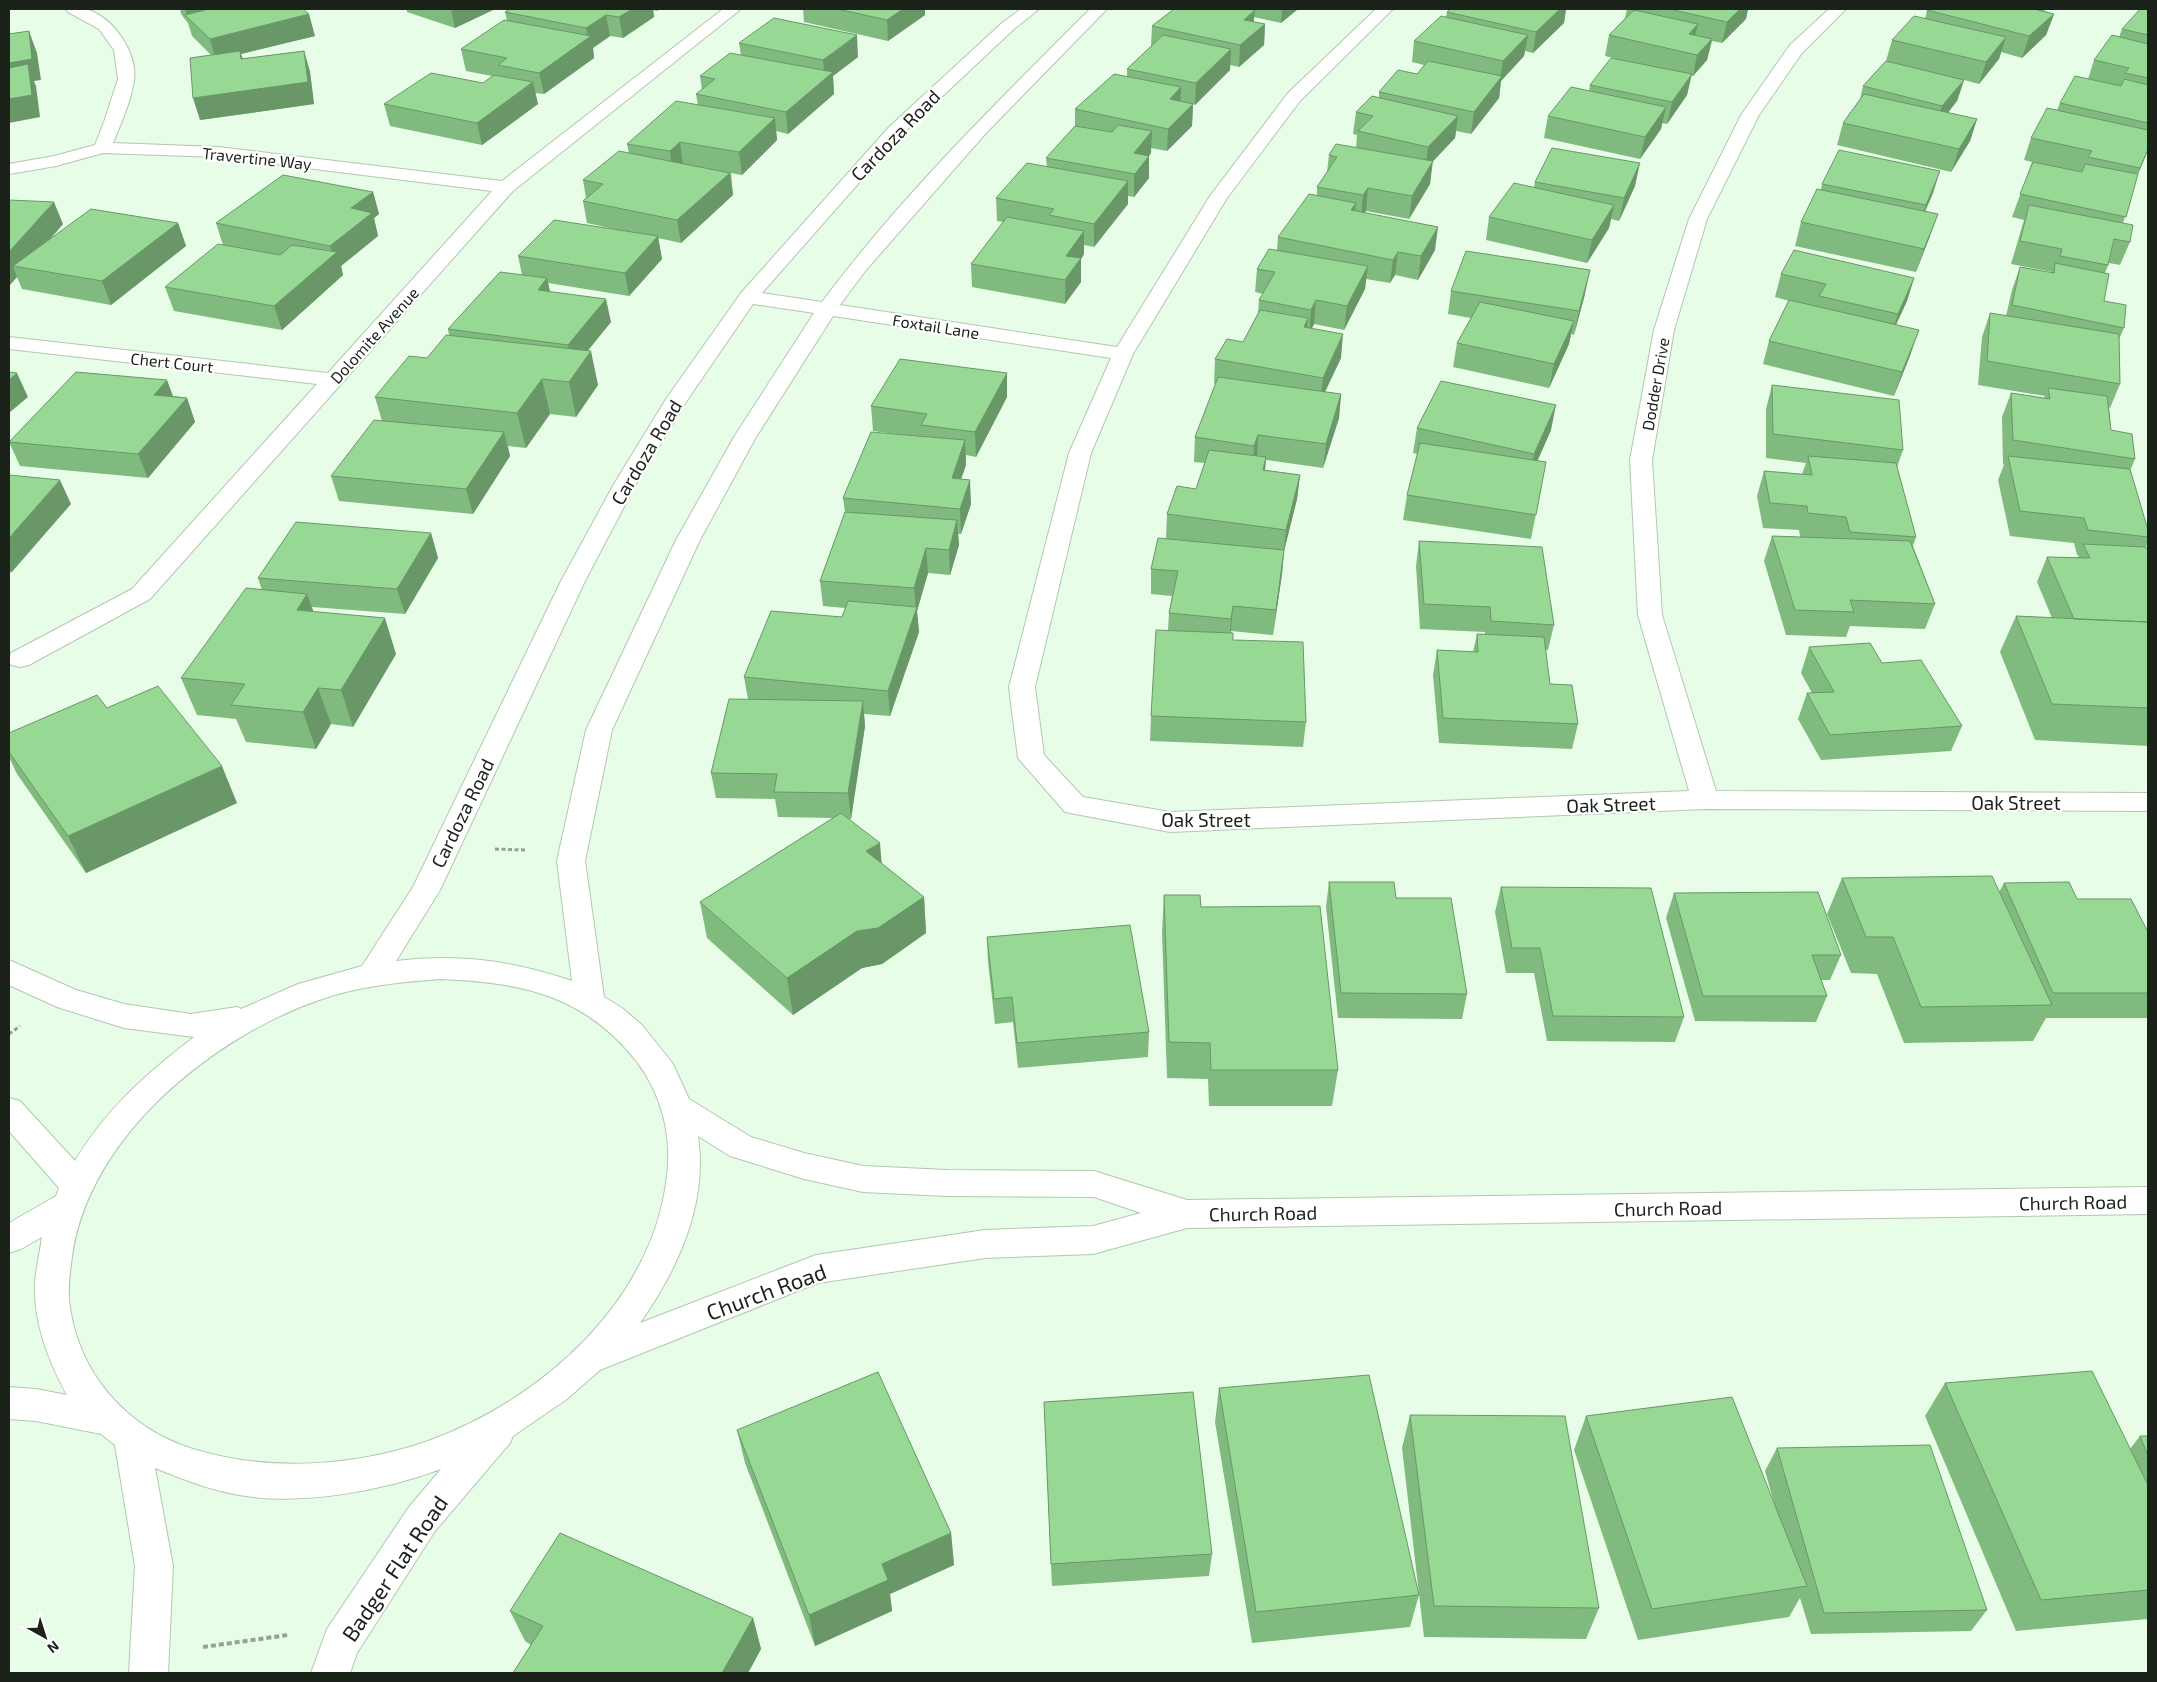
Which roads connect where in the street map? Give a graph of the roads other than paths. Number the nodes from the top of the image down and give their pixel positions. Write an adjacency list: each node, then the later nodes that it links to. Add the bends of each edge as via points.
1 (74, 9): 7 (street, via 105,26 122,50 126,79)
2 (733, 9): 9 (street, Dolomite Avenue)
3 (1031, 9): 10 (street, Cardoza Road, via 1008,26 894,131)
4 (1099, 9): 11 (street, via 980,129 859,266)
5 (1385, 9): 13 (street, via 1294,97 1218,196)
6 (1838, 9): 16 (street, Dodder Drive, via 1796,49 1750,115 1698,219 1664,330 1641,460 1650,615)
7 (102, 148): 8 (street, Travertine Way, via 56,161); 9 (street, Travertine Way, via 218,152)
8 (9, 169)
9 (506, 187): 14 (street, Dolomite Avenue)
10 (748, 297): 11 (street, Foxtail Lane); 19 (street, Cardoza Road, via 677,399 625,484 573,581 426,890)
11 (827, 309): 13 (street, Foxtail Lane); 20 (street, via 745,437 688,540 599,730 571,861)
12 (9, 343): 14 (street, Chert Court)
13 (1124, 354): 16 (street, Oak Street, via 1080,454 1022,687 1031,758 1075,805 1170,822)
14 (334, 380): 15 (street, Dolomite Avenue, via 141,594)
15 (20, 659)
16 (1705, 800): 17 (street, Oak Street)
17 (2148, 802)
18 (9, 971): 21 (street, via 67,999 124,1016 191,1026)
19 (372, 974): 20 (street, via 473,968 535,979); 21 (street, via 290,999)
20 (590, 1002): 22 (street, via 619,1022 644,1047 664,1076)
21 (251, 1017): 24 (street, via 197,1049 150,1089 108,1136)
22 (678, 1108): 26 (street, Church Road, via 740,1147 863,1179 1094,1184); 28 (street, via 686,1167 673,1232 660,1265 640,1298)
23 (9, 1110): 24 (street)
24 (73, 1195): 27 (street); 31 (street, via 57,1242 52,1282 55,1319 65,1356 83,1389)
25 (2148, 1201): 26 (street, Church Road)
26 (1187, 1214): 28 (street, Church Road, via 1093,1240 985,1244 816,1269)
27 (9, 1239)
28 (588, 1360): 30 (street, via 549,1393)
29 (9, 1403): 31 (street, via 36,1405)
30 (504, 1423): 31 (street, via 441,1453 374,1473 307,1482 241,1479 183,1464); 33 (street, Badger Flat Road, via 422,1519 341,1643)
31 (120, 1429): 32 (street, via 154,1566)
32 (148, 1673)
33 (331, 1673)

